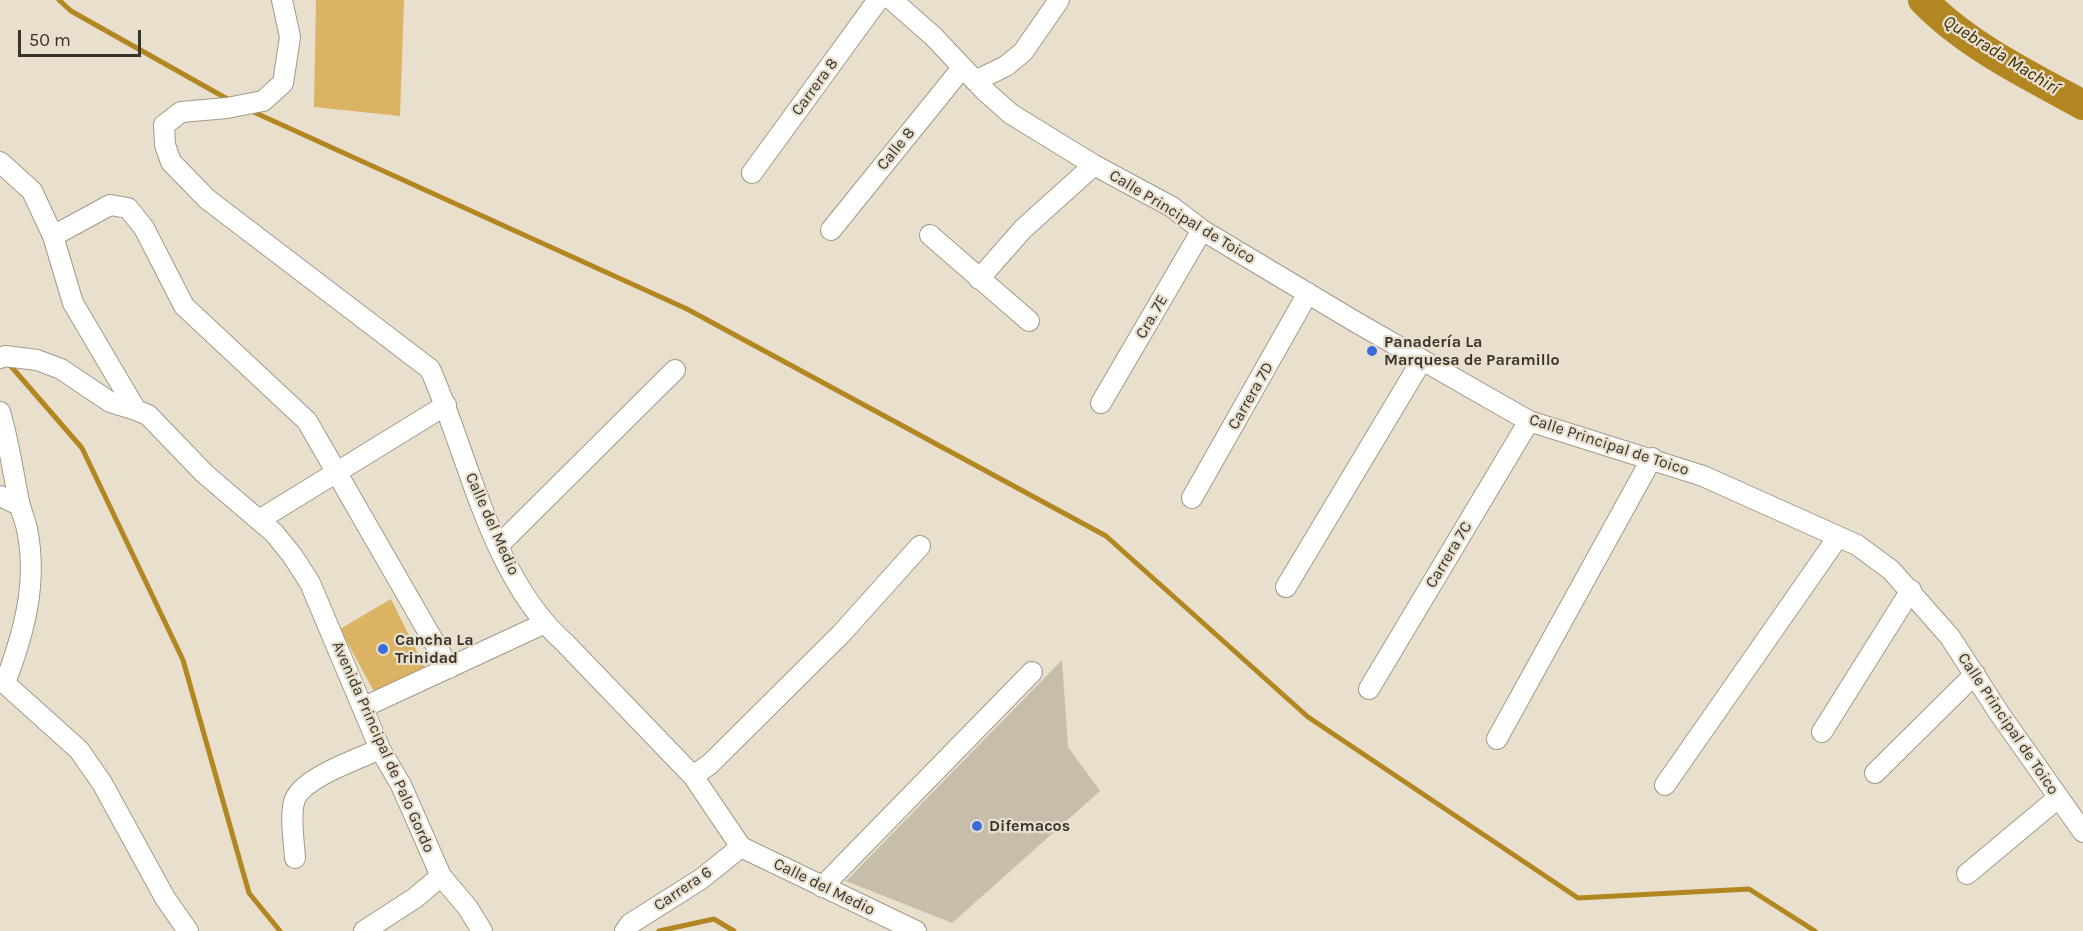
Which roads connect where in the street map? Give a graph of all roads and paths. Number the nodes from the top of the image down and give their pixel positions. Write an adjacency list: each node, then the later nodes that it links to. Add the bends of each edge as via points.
1 (282, 0): 21 (street, Calle del Medio, via 290,37 283,83 263,101 181,111 164,125 171,162 207,199 430,369)
2 (878, 0): 9 (street, Carrera 8)
3 (892, 0): 5 (street, Calle Principal de Toico)
4 (1059, 0): 6 (street, Calle 8, via 1023,52 1006,66)
5 (912, 7): 6 (street, Calle Principal de Toico)
6 (968, 74): 8 (street, Calle Principal de Toico, via 1011,114); 10 (street, Calle 8)
7 (0, 162): 13 (street, Avenida Principal de Palo Gordo, via 32,191)
8 (1094, 165): 11 (street, Calle Principal de Toico, via 1172,207); 14 (street, via 1023,229)
9 (752, 173)
10 (831, 230)
11 (1202, 230): 15 (street, Calle Principal de Toico); 20 (street, Cra. 7E)
12 (930, 235): 14 (street)
13 (53, 236): 22 (street, Avenida Principal de Palo Gordo, via 73,303); 26 (street, via 110,205 128,208 144,228 184,306 307,421)
14 (979, 279): 16 (street)
15 (1308, 293): 18 (street, Calle Principal de Toico); 28 (street, Carrera 7D)
16 (1029, 321)
17 (0, 358): 22 (street, via 45,363 61,369 110,402)
18 (1422, 360): 24 (street, Calle Principal de Toico); 34 (street)
19 (675, 370): 32 (street)
20 (1101, 403)
21 (446, 405): 26 (street); 32 (street, Calle del Medio, via 472,487)
22 (136, 410): 30 (street, Avenida Principal de Palo Gordo, via 148,415 205,474)
23 (0, 412): 29 (street)
24 (1529, 421): 25 (street, Calle Principal de Toico); 41 (street, Carrera 7C)
25 (1652, 458): 31 (street, Calle Principal de Toico, via 1704,476); 44 (street)
26 (337, 470): 30 (street); 37 (street)
27 (0, 496): 29 (street)
28 (1192, 498)
29 (19, 505): 40 (street, via 30,549 30,588 23,636)
30 (259, 520): 42 (street, Avenida Principal de Palo Gordo, via 292,555 310,583)
31 (1838, 537): 35 (street, Calle Principal de Toico, via 1857,545); 48 (street)
32 (499, 545): 36 (street, Calle del Medio)
33 (920, 546): 47 (street, via 841,634)
34 (1286, 587)
35 (1911, 590): 39 (street, Calle Principal de Toico); 43 (street)
36 (543, 624): 37 (street); 47 (street, Calle del Medio)
37 (449, 668): 42 (street)
38 (1032, 672): 55 (street)
39 (1975, 674): 46 (street); 49 (street, Calle Principal de Toico)
40 (3, 681): 56 (street, via 79,750)
41 (1369, 689)
42 (364, 708): 45 (street, Avenida Principal de Palo Gordo)
43 (1822, 732)
44 (1497, 739)
45 (380, 750): 52 (street, via 311,781 299,791 293,803); 54 (street, Avenida Principal de Palo Gordo)
46 (1875, 773)
47 (693, 777): 51 (street, Calle del Medio)
48 (1665, 785)
49 (2058, 798): 50 (street, Calle Principal de Toico); 53 (street)
50 (2083, 832)
51 (741, 847): 55 (street, Calle del Medio); 59 (street, Carrera 6, via 701,879 630,924)
52 (295, 858)
53 (1967, 874)
54 (441, 876): 57 (street); 58 (street, Avenida Principal de Palo Gordo)
55 (822, 887): 60 (street, Calle del Medio)
56 (188, 931)
57 (364, 931)
58 (482, 931)
59 (626, 931)
60 (916, 931)

